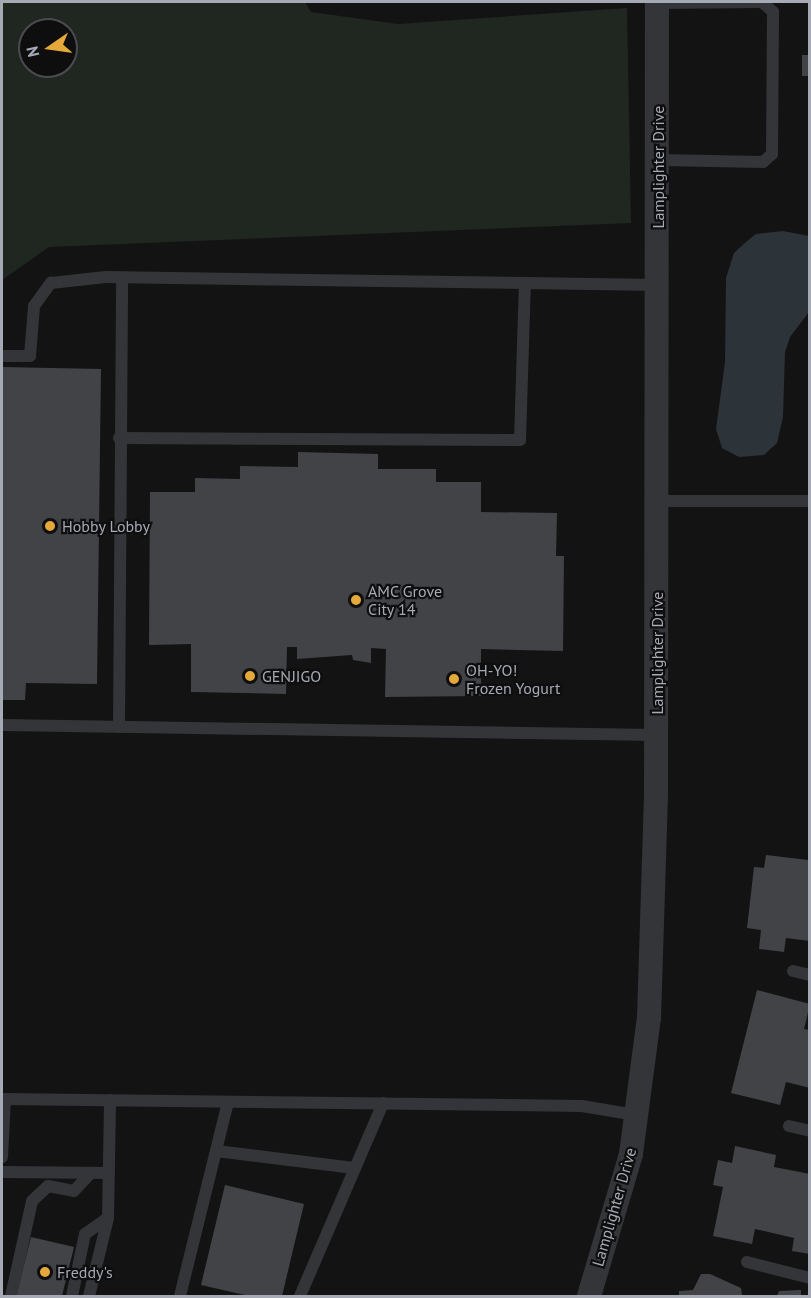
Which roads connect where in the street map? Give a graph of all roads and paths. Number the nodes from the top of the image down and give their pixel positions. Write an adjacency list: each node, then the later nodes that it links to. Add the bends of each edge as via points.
1 (657, 2): 2 (street, Lamplighter Drive); 2 (lane, via 762,2 773,12 772,154 763,162)
2 (659, 160): 5 (street, Lamplighter Drive)
3 (122, 278): 4 (lane); 6 (lane, via 51,283 34,306 30,356); 7 (lane)
4 (525, 283): 5 (lane); 7 (lane, via 520,440)
5 (657, 285): 8 (street, Lamplighter Drive)
6 (2, 356)
7 (119, 438): 11 (lane)
8 (658, 501): 9 (lane); 12 (street, Lamplighter Drive)
9 (810, 501)
10 (2, 725): 11 (lane)
11 (118, 727): 12 (lane)
12 (656, 735): 19 (street, Lamplighter Drive, via 649,1018)
13 (793, 971): 14 (lane)
14 (810, 975)
15 (3, 1099): 16 (lane); 23 (lane)
16 (110, 1100): 17 (lane); 27 (lane)
17 (228, 1102): 18 (lane); 22 (lane)
18 (383, 1103): 19 (lane, via 582,1106); 24 (lane)
19 (636, 1115): 36 (street, Lamplighter Drive, via 631,1154)
20 (789, 1126): 21 (lane)
21 (810, 1131)
22 (216, 1151): 24 (lane); 34 (lane)
23 (2, 1157)
24 (354, 1168): 35 (lane)
25 (2, 1172): 26 (lane)
26 (91, 1173): 27 (lane); 31 (lane, via 74,1191 48,1186 32,1201)
27 (109, 1173): 28 (lane)
28 (108, 1218): 32 (lane, via 85,1234); 33 (lane)
29 (747, 1262): 30 (lane)
30 (810, 1278)
31 (11, 1296)
32 (72, 1296)
33 (89, 1296)
34 (180, 1296)
35 (300, 1296)
36 (589, 1296)

